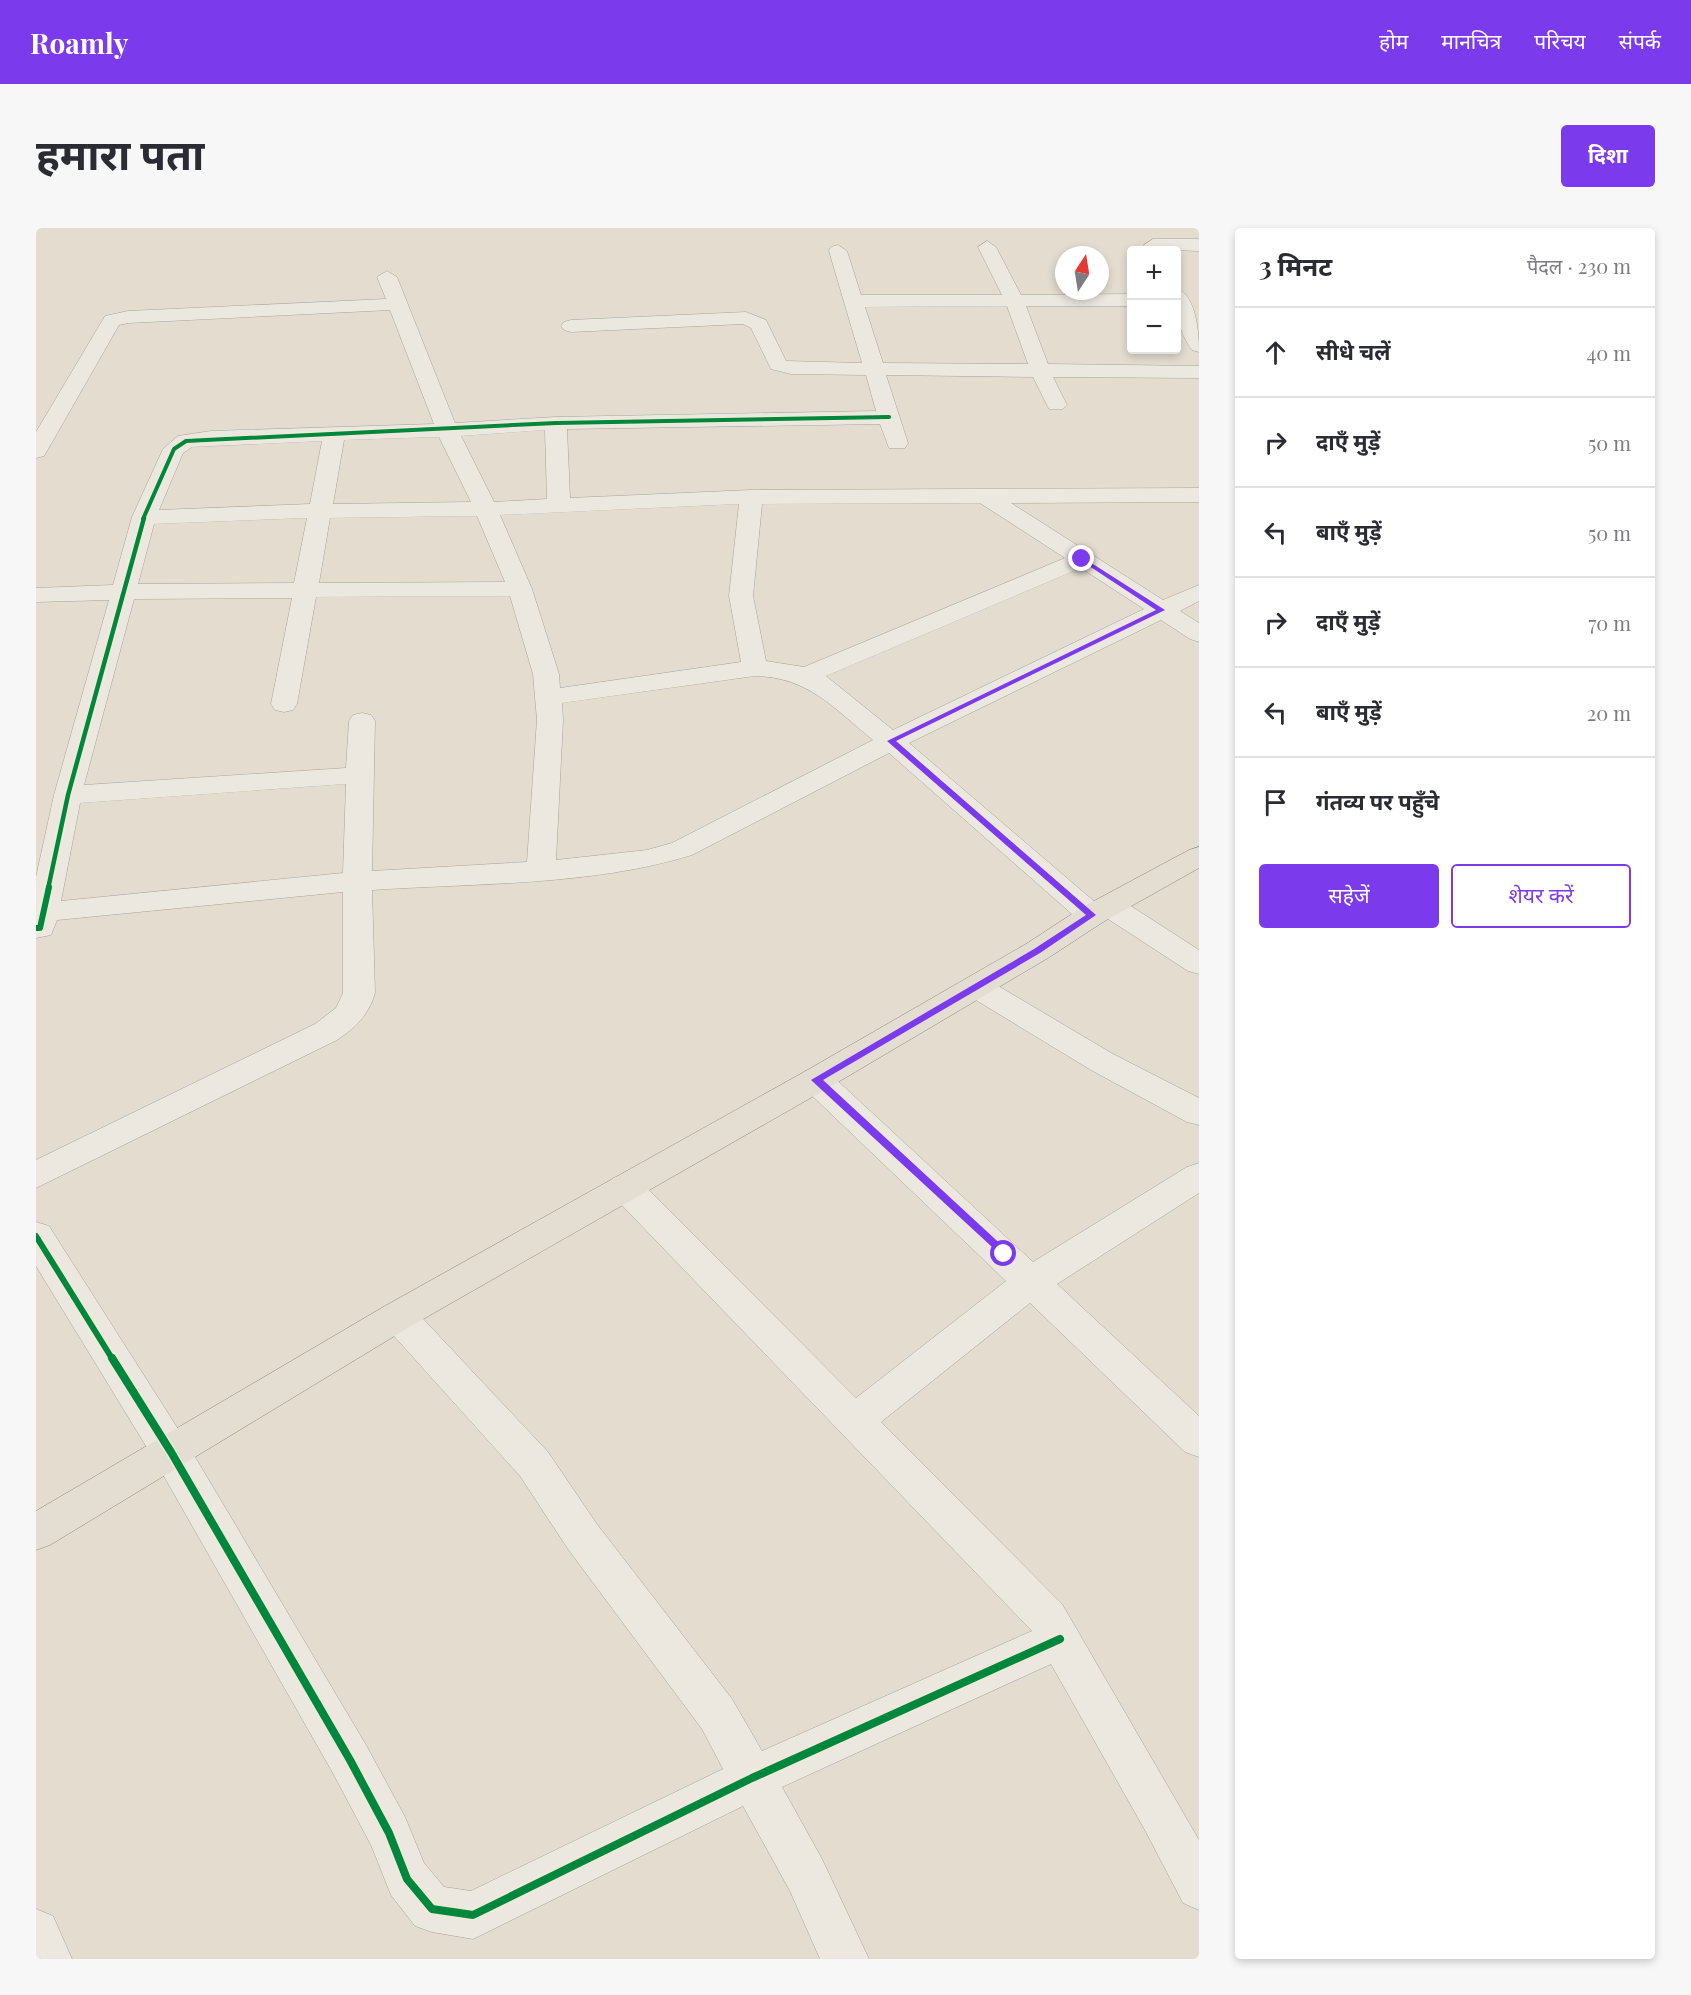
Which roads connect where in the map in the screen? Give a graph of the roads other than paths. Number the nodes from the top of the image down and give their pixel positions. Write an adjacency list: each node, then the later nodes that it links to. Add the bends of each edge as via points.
1 (1144, 228): 3 (street)
2 (1199, 245): 4 (street)
3 (1153, 246)
4 (1181, 246)
5 (987, 247): 9 (street)
6 (838, 251): 13 (street)
7 (387, 278): 14 (street)
8 (1181, 298): 12 (street)
9 (1014, 300): 10 (street); 13 (street); 18 (street)
10 (1127, 300)
11 (1178, 300): 16 (street)
12 (1199, 300)
13 (853, 301): 17 (street)
14 (398, 304): 23 (street); 26 (street, via 112,320)
15 (571, 326): 17 (street, via 746,318 759,324 782,367)
16 (1199, 346)
17 (874, 368): 18 (street); 21 (street)
18 (1040, 370): 19 (street); 20 (street)
19 (1199, 372)
20 (1056, 405)
21 (889, 417): 22 (street); 25 (street)
22 (556, 423): 23 (street); 30 (street)
23 (447, 430): 24 (street); 31 (street)
24 (334, 435): 32 (street); 33 (street, via 186,441 174,449)
25 (897, 443)
26 (36, 451)
27 (1199, 495): 29 (street)
28 (751, 497): 29 (street); 30 (street); 42 (street, via 741,596)
29 (987, 497): 34 (street)
30 (559, 506): 31 (street)
31 (486, 509): 32 (street); 35 (street)
32 (320, 510): 33 (street); 36 (street)
33 (144, 517): 37 (street)
34 (1082, 559): 40 (street); 43 (street)
35 (520, 589): 36 (street); 44 (street)
36 (306, 591): 37 (street); 45 (street)
37 (124, 592): 39 (street); 49 (street)
38 (1199, 592): 40 (street)
39 (36, 595)
40 (1162, 610): 41 (street); 47 (street)
41 (1199, 634)
42 (755, 668): 43 (street); 44 (street)
43 (806, 676): 47 (street)
44 (550, 697): 51 (street)
45 (284, 704)
46 (362, 721): 48 (street)
47 (891, 741): 51 (street, via 682,849 649,860); 53 (street)
48 (360, 775): 49 (street); 52 (street)
49 (68, 795): 54 (street)
50 (1199, 856): 53 (main road)
51 (541, 870): 52 (street)
52 (358, 881): 54 (street); 59 (street, via 360,993 346,1019)
53 (1100, 910): 55 (street); 56 (main road)
54 (40, 920)
55 (1199, 964)
56 (977, 987): 57 (main road); 58 (street, via 1102,1062)
57 (816, 1080): 61 (main road); 63 (street)
58 (1199, 1113)
59 (36, 1175)
60 (1199, 1176): 63 (street)
61 (625, 1186): 64 (main road); 65 (street)
62 (36, 1236): 67 (street)
63 (1032, 1281): 65 (street); 66 (street)
64 (398, 1316): 67 (main road); 70 (street, via 534,1464 582,1536 717,1714)
65 (853, 1422): 69 (street, via 1047,1618)
66 (1199, 1440)
67 (171, 1452): 68 (main road); 70 (street, via 350,1760 389,1833 407,1879 432,1909 473,1915)
68 (36, 1532)
69 (1060, 1638): 70 (street); 71 (street)
70 (752, 1778): 74 (street, via 806,1875)
71 (1199, 1887)
72 (36, 1933): 73 (street)
73 (48, 1959)
74 (845, 1959)

